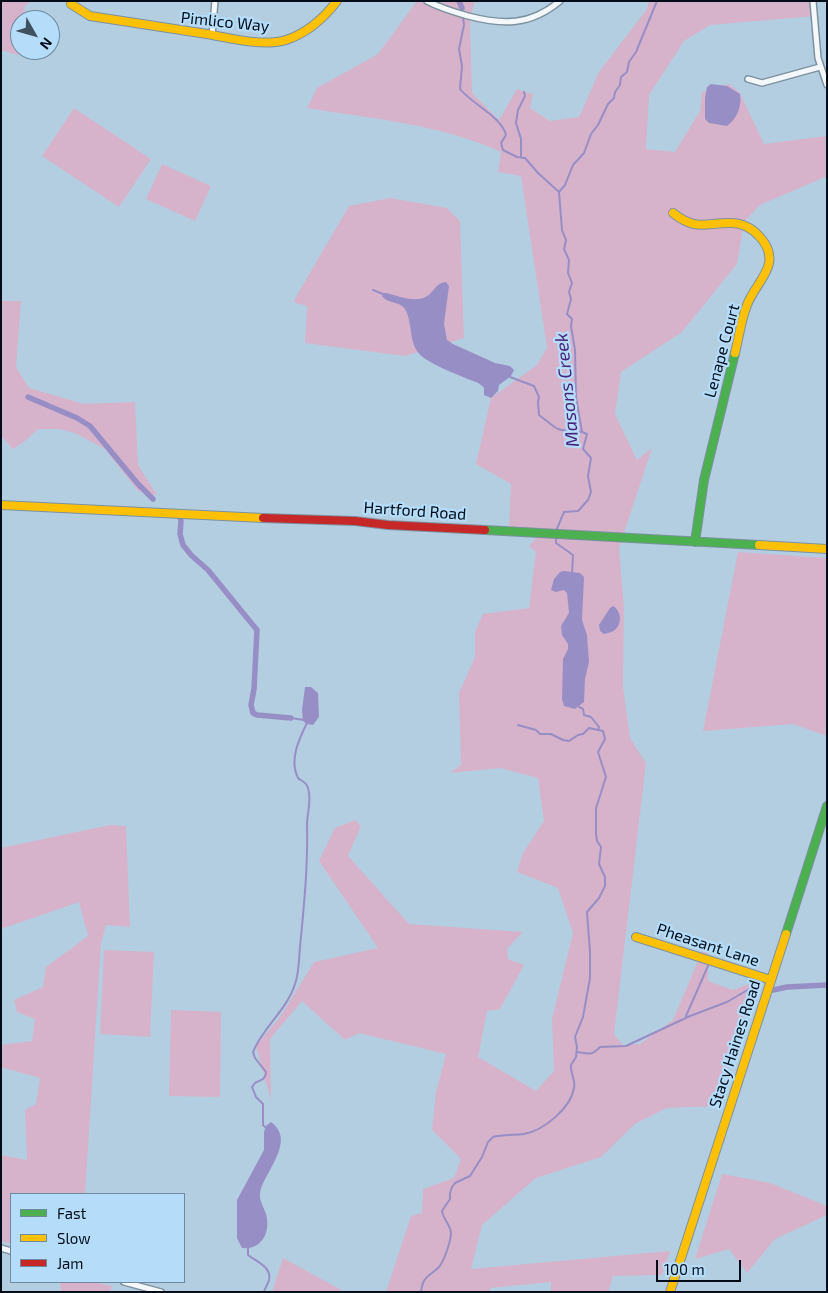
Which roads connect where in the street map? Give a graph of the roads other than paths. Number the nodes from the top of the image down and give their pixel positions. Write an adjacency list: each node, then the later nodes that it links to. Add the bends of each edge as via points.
1 (215, 1): 7 (street)
2 (337, 1): 7 (street, Pimlico Way, via 316,24 286,40 258,42)
3 (428, 1): 4 (street, via 476,18 506,23 543,12)
4 (560, 1)
5 (813, 1): 8 (street)
6 (71, 4): 7 (street, Pimlico Way, via 90,16)
7 (212, 35)
8 (820, 67): 9 (street, via 762,83); 10 (street)
9 (748, 78)
10 (827, 85)
11 (673, 212): 13 (street, Lenape Court, via 685,222 732,223 748,227 762,239 769,260 765,277 747,307 704,480)
12 (1, 505): 13 (street, Hartford Road, via 371,521 388,525)
13 (695, 542): 14 (street, Hartford Road)
14 (827, 549)
15 (827, 806): 17 (street, Stacy Haines Road)
16 (636, 937): 17 (street, Pheasant Lane)
17 (770, 980): 20 (street, Stacy Haines Road)
18 (128, 1283): 19 (street)
19 (161, 1292)
20 (670, 1292)

